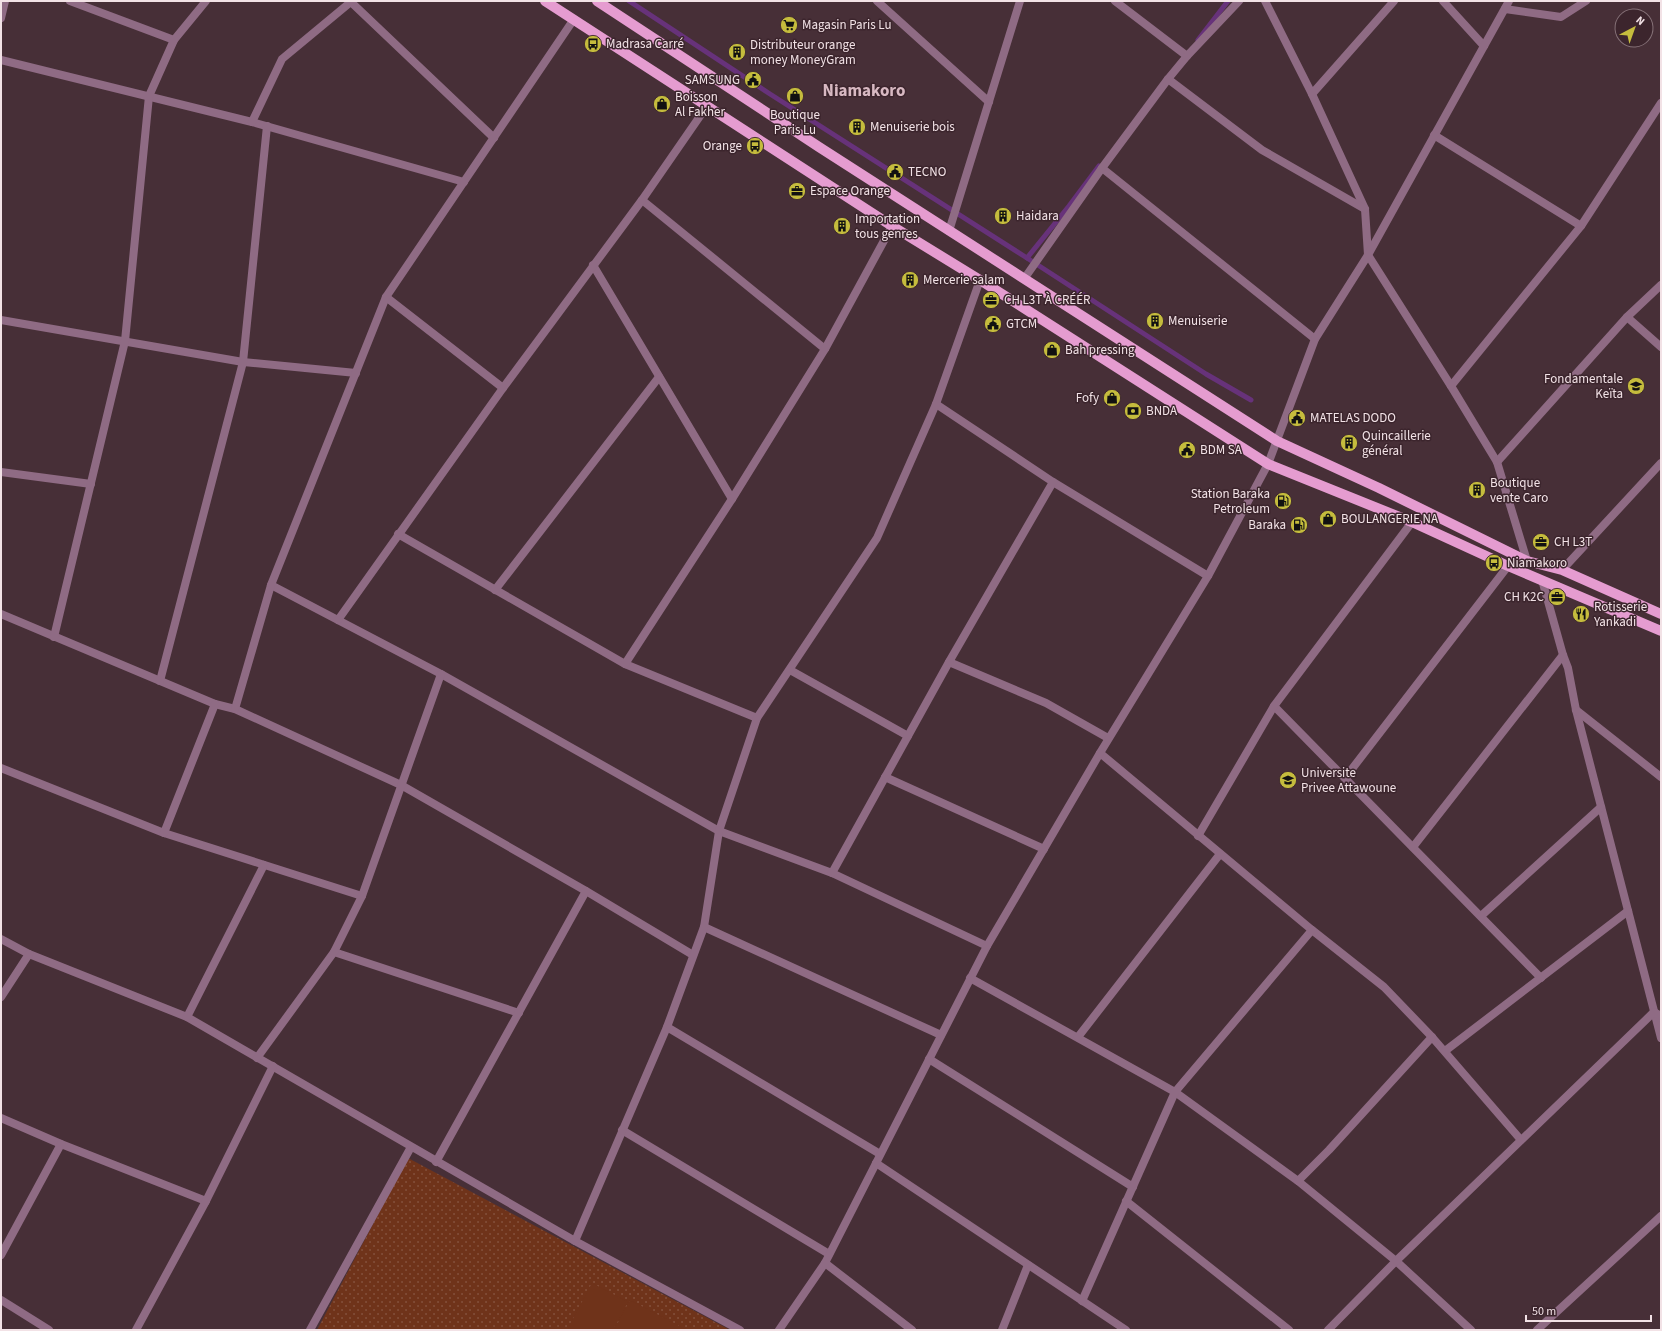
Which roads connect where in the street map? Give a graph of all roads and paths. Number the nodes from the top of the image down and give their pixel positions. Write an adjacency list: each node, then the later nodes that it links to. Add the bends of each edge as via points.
1 (5, 1): 17 (street)
2 (70, 1): 19 (street)
3 (206, 1): 19 (street)
4 (545, 1): 18 (main road)
5 (597, 1): 39 (main road)
6 (877, 1): 26 (street)
7 (1020, 1): 26 (street)
8 (1115, 1): 21 (street)
9 (1239, 1): 21 (street)
10 (1265, 1): 24 (street)
11 (1394, 1): 24 (street)
12 (1443, 1): 20 (street)
13 (1509, 1): 16 (street)
14 (1586, 1): 16 (street, via 1561,17)
15 (351, 2): 29 (street, via 282,59); 32 (street)
16 (1505, 9): 20 (street)
17 (1, 18)
18 (574, 20): 28 (main road); 32 (street)
19 (174, 40): 25 (street)
20 (1484, 46): 31 (street)
21 (1187, 56): 23 (street)
22 (1, 60): 25 (street)
23 (1168, 79): 33 (street); 36 (street, via 1262,150)
24 (1312, 94): 36 (street)
25 (149, 96): 29 (street); 49 (street)
26 (989, 102): 39 (street)
27 (1661, 103): 38 (street)
28 (707, 106): 35 (street); 37 (main road)
29 (252, 122): 30 (street)
30 (267, 126): 34 (street); 52 (street)
31 (1434, 135): 38 (street); 40 (street)
32 (494, 138): 34 (street)
33 (1102, 168): 42 (street); 48 (street)
34 (464, 182): 45 (street)
35 (642, 200): 41 (street); 51 (street)
36 (1365, 209): 40 (street)
37 (892, 226): 43 (main road); 51 (street)
38 (1581, 226): 55 (street)
39 (949, 231): 42 (main road)
40 (1368, 255): 48 (street); 55 (street)
41 (593, 265): 54 (street); 56 (street)
42 (1024, 279): 58 (main road)
43 (980, 280): 57 (street); 61 (main road)
44 (1661, 286): 46 (street)
45 (386, 297): 53 (street); 56 (street)
46 (1627, 317): 50 (street); 59 (street)
47 (1, 320): 49 (street)
48 (1315, 338): 58 (street)
49 (125, 341): 52 (street); 64 (street)
50 (1661, 347)
51 (826, 350): 65 (street)
52 (243, 362): 53 (street); 85 (street)
53 (356, 372): 73 (street)
54 (659, 377): 65 (street); 74 (street)
55 (1451, 386): 59 (street)
56 (502, 388): 67 (street)
57 (936, 404): 63 (street); 83 (street, via 877,538)
58 (1277, 441): 61 (street); 68 (main road)
59 (1497, 462): 68 (street)
60 (1661, 463): 70 (street)
61 (1268, 464): 66 (main road); 71 (street)
62 (1, 472): 64 (street)
63 (1053, 482): 71 (street); 81 (street)
64 (91, 484): 79 (street)
65 (732, 499): 82 (street)
66 (1412, 522): 69 (main road); 87 (street)
67 (398, 534): 74 (street); 77 (street)
68 (1527, 561): 70 (main road)
69 (1508, 566): 72 (main road); 97 (street)
70 (1562, 570): 76 (main road)
71 (1208, 576): 92 (street)
72 (1542, 580): 78 (main road); 80 (street)
73 (271, 585): 77 (street); 88 (street)
74 (495, 590): 82 (street)
75 (1, 614): 79 (street)
76 (1661, 614)
77 (338, 620): 84 (street)
78 (1661, 631)
79 (54, 637): 85 (street)
80 (1563, 655): 89 (street); 103 (street)
81 (949, 662): 91 (street); 92 (street, via 1046,703)
82 (625, 664): 90 (street)
83 (790, 670): 90 (street); 91 (street)
84 (441, 674): 98 (street); 100 (street)
85 (160, 681): 86 (street)
86 (215, 704): 88 (street); 101 (street)
87 (1274, 706): 97 (street); 102 (street)
88 (235, 709): 98 (street)
89 (1576, 710): 95 (street); 99 (street)
90 (757, 718): 100 (street)
91 (908, 736): 96 (street)
92 (1108, 738): 93 (street)
93 (1100, 753): 102 (street); 104 (street)
94 (1, 768): 101 (street)
95 (1661, 776)
96 (885, 777): 104 (street); 107 (street)
97 (1345, 778): 103 (street)
98 (401, 785): 108 (street); 109 (street)
99 (1601, 807): 110 (street); 111 (street)
100 (719, 831): 107 (street); 112 (street)
101 (164, 833): 106 (street)
102 (1198, 836): 105 (street)
103 (1413, 847): 111 (street)
104 (1044, 848): 115 (street)
105 (1220, 854): 113 (street); 128 (street)
106 (264, 865): 109 (street); 124 (street)
107 (832, 873): 115 (street)
108 (586, 891): 118 (street); 122 (street)
109 (362, 896): 116 (street)
110 (1628, 911): 120 (street); 123 (street)
111 (1480, 916): 120 (street)
112 (704, 927): 118 (street); 126 (street)
113 (1312, 930): 127 (street, via 1384,986); 134 (street)
114 (1, 939): 117 (street)
115 (987, 946): 119 (street)
116 (334, 952): 122 (street); 131 (street)
117 (29, 954): 121 (street); 124 (street)
118 (694, 956): 125 (street)
119 (970, 978): 126 (street); 128 (street)
120 (1541, 978): 130 (street)
121 (1, 997)
122 (519, 1013): 141 (street)
123 (1658, 1014): 129 (street); 137 (street)
124 (187, 1017): 131 (street)
125 (667, 1027): 136 (street); 140 (street)
126 (941, 1035): 132 (street)
127 (1432, 1036): 130 (street); 143 (street)
128 (1078, 1037): 134 (street)
129 (1661, 1038)
130 (1445, 1052): 137 (street)
131 (257, 1058): 133 (street)
132 (929, 1059): 140 (street); 144 (street)
133 (273, 1066): 139 (street); 145 (street)
134 (1175, 1092): 143 (street); 144 (street)
135 (1, 1118): 138 (street)
136 (622, 1130): 148 (street); 149 (street)
137 (1521, 1140): 151 (street)
138 (61, 1144): 145 (street); 150 (street)
139 (411, 1147): 141 (street); 158 (street)
140 (880, 1154): 142 (street)
141 (436, 1162): 148 (street)
142 (876, 1164): 149 (street); 153 (street)
143 (1298, 1181): 151 (street)
144 (1133, 1187): 146 (street)
145 (206, 1201): 157 (street)
146 (1126, 1201): 155 (street); 164 (street)
147 (1661, 1216): 167 (street)
148 (575, 1241): 159 (street)
149 (829, 1254): 152 (street)
150 (1, 1255)
151 (1396, 1261): 165 (street); 166 (street)
152 (824, 1263): 160 (street); 161 (street)
153 (1028, 1265): 155 (street); 162 (street)
154 (1, 1300): 156 (street)
155 (1082, 1301): 163 (street)
156 (49, 1330)
157 (136, 1330)
158 (310, 1330)
159 (740, 1330)
160 (779, 1330)
161 (912, 1330)
162 (1002, 1330)
163 (1126, 1330)
164 (1289, 1330)
165 (1328, 1330)
166 (1471, 1330)
167 (1537, 1330)

